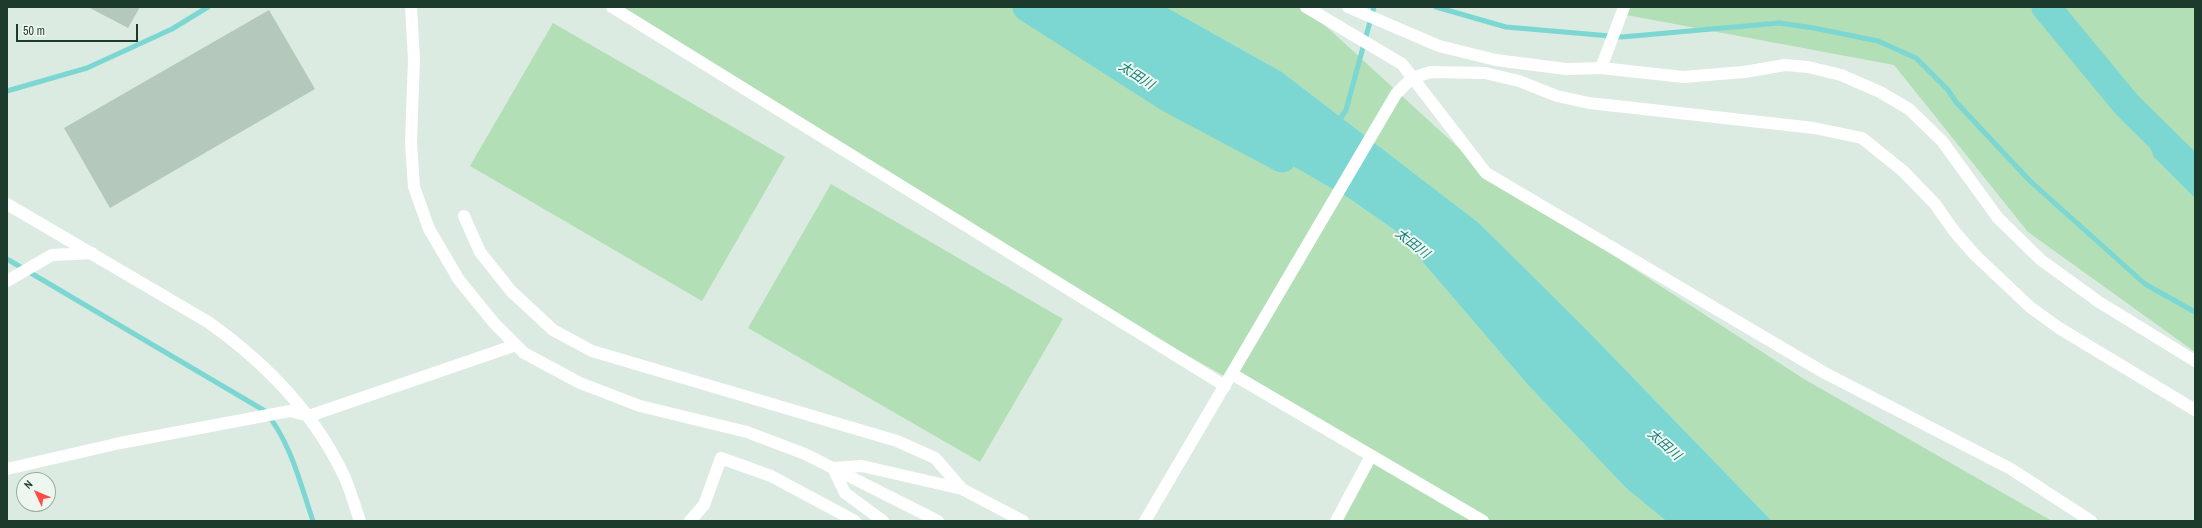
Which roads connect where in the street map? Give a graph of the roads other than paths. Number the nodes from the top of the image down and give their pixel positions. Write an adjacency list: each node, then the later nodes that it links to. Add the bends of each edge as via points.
1 (411, 7): 12 (street, via 414,59 411,143 414,188 429,230 459,280 494,323)
2 (612, 7): 15 (street)
3 (1306, 7): 7 (street, via 1402,64)
4 (1348, 7): 6 (street, via 1446,48 1496,60 1558,68)
5 (1624, 7): 6 (street)
6 (1601, 68): 13 (street, via 1683,77 1744,72 1785,65 1808,67 1841,75 1880,92 1909,109 1942,141 1998,218 2041,260 2099,302)
7 (1412, 78): 14 (street, via 1396,94); 16 (street, via 1431,72 1485,74 1519,81 1557,96 1589,103 1814,128 1862,138 1902,171 1935,204 1975,255 2030,307 2059,328); 31 (street, via 1486,173 1823,372 2011,469)
8 (7, 204): 10 (street)
9 (464, 216): 21 (street, via 480,252 511,291 553,330 585,348 897,441 935,458)
10 (92, 253): 11 (street, via 52,255); 17 (street, via 208,322 239,344 264,365)
11 (7, 281)
12 (516, 345): 17 (street); 19 (street, via 524,353 580,383 640,406 747,432 805,454)
13 (2195, 361)
14 (1235, 369): 15 (street); 18 (street)
15 (1225, 386): 28 (street)
16 (2195, 410)
17 (309, 416): 20 (street, via 290,410 120,443); 22 (street, via 345,478)
18 (1371, 456): 29 (street); 30 (street)
19 (833, 468): 21 (street, via 862,466); 25 (street, via 845,493); 26 (street)
20 (7, 469)
21 (962, 489): 27 (street)
22 (360, 521)
23 (690, 521): 24 (street, via 704,505 722,458 771,476)
24 (855, 521)
25 (883, 521)
26 (938, 521)
27 (1022, 521)
28 (1145, 521)
29 (1336, 521)
30 (1483, 521)
31 (2092, 521)

